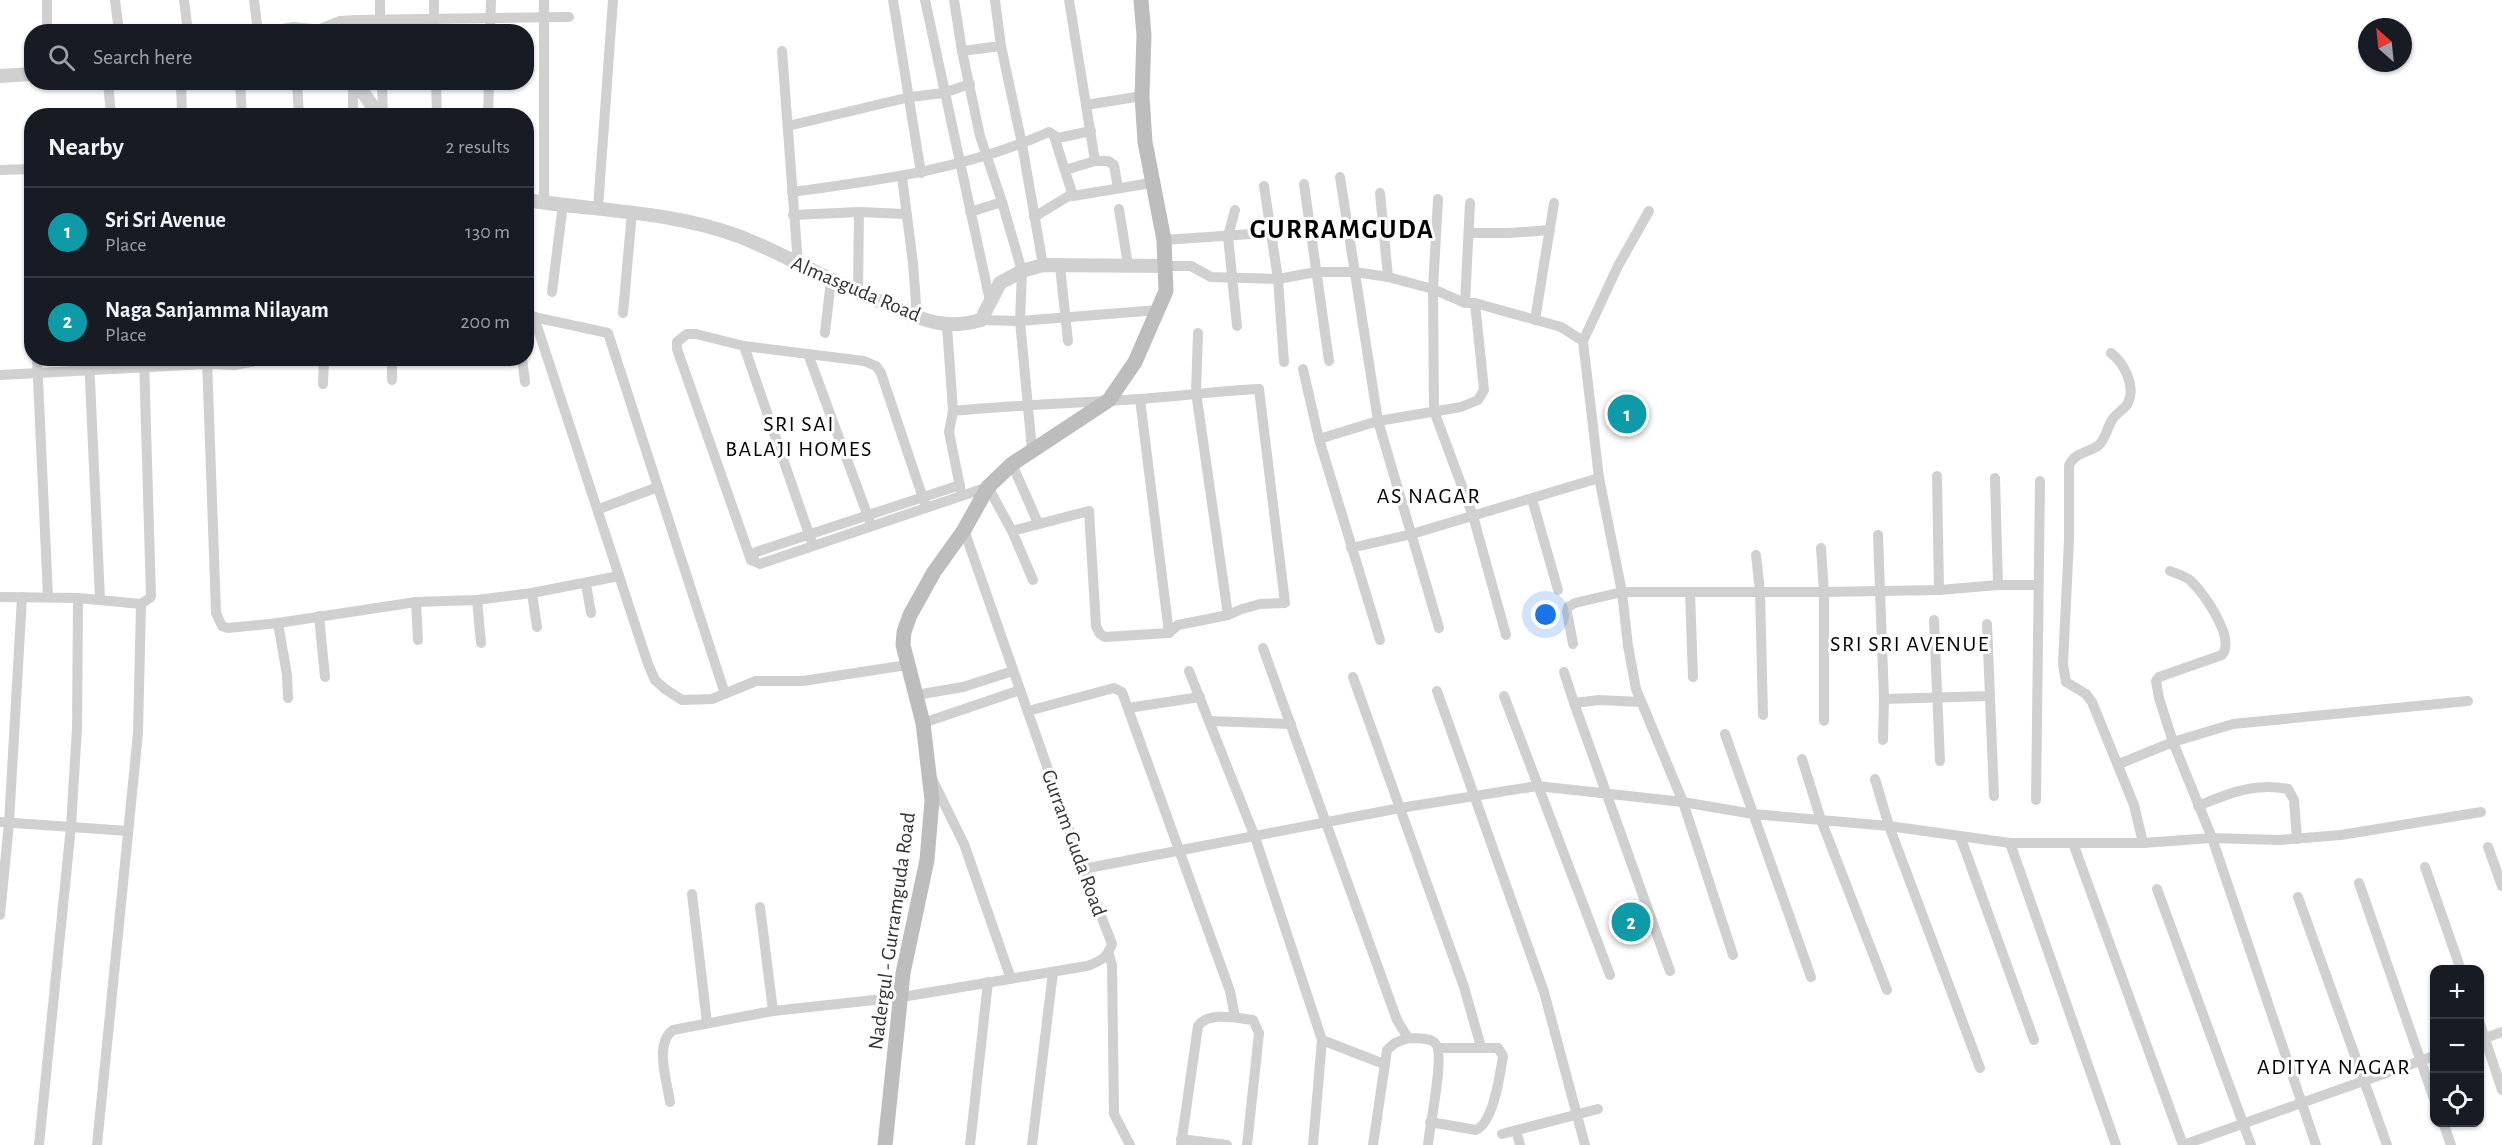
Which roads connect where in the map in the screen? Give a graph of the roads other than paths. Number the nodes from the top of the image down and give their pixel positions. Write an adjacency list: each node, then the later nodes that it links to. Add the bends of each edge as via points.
1 (47, 0): 19 (street)
2 (115, 0): 20 (street)
3 (184, 0): 21 (street)
4 (254, 0): 22 (street)
5 (380, 0): 25 (street)
6 (434, 0): 26 (street)
7 (491, 0): 18 (street)
8 (544, 0): 16 (street)
9 (613, 0): 84 (street)
10 (893, 0): 46 (street)
11 (925, 0): 44 (street)
12 (954, 0): 31 (street)
13 (995, 0): 29 (street)
14 (1068, 0): 47 (street)
15 (1141, 0): 45 (main road, Nadergul - Gurramguda Road)
16 (545, 17): 17 (street); 18 (street); 80 (street)
17 (569, 17)
18 (490, 18): 27 (street); 28 (street)
19 (47, 24)
20 (118, 24)
21 (187, 24)
22 (257, 24)
23 (334, 24): 24 (street)
24 (364, 24)
25 (380, 24)
26 (434, 24)
27 (448, 24)
28 (490, 24)
29 (1001, 46): 31 (street); 60 (street)
30 (782, 51): 57 (street)
31 (962, 51): 34 (street)
32 (24, 74): 33 (street)
33 (0, 76)
34 (970, 84): 44 (street); 61 (street)
35 (109, 90): 48 (street)
36 (181, 90): 49 (street)
37 (240, 90): 50 (street)
38 (297, 90): 51 (street)
39 (355, 90): 52 (street)
40 (361, 90): 53 (street)
41 (382, 90): 54 (street)
42 (436, 90): 55 (street)
43 (489, 90): 56 (street)
44 (943, 93): 46 (street); 63 (street)
45 (1142, 96): 47 (street); 70 (main road, Nadergul - Gurramguda Road)
46 (910, 97): 57 (street); 67 (street)
47 (1086, 105): 58 (street)
48 (110, 108)
49 (182, 108)
50 (242, 108)
51 (299, 108)
52 (353, 108)
53 (375, 108)
54 (381, 108)
55 (436, 108)
56 (488, 108)
57 (788, 126): 74 (street)
58 (1090, 131): 59 (street); 62 (street)
59 (1054, 136): 60 (street, via 1049,132); 66 (street)
60 (1022, 144): 61 (street); 93 (street)
61 (988, 157): 63 (street); 79 (street)
62 (1095, 161): 66 (street); 73 (street, via 1114,165)
63 (959, 163): 67 (street); 90 (street)
64 (24, 169): 65 (street)
65 (0, 170)
66 (1065, 170): 76 (street)
67 (921, 173): 68 (street)
68 (902, 177): 74 (street); 91 (street)
69 (1340, 177): 106 (street)
70 (1151, 183): 73 (street); 98 (main road, Nadergul - Gurramguda Road)
71 (1304, 184): 105 (street)
72 (1264, 186): 109 (street)
73 (1118, 188): 76 (street)
74 (792, 192): 92 (street)
75 (1380, 193): 107 (street)
76 (1072, 194): 93 (street)
77 (1438, 199): 111 (street)
78 (534, 201): 80 (street, Almasguda Road)
79 (1002, 202): 90 (street); 104 (street)
80 (544, 203): 83 (street, Almasguda Road)
81 (1470, 203): 95 (street)
82 (1554, 203): 94 (street)
83 (563, 204): 84 (street, Almasguda Road); 112 (street)
84 (598, 208): 88 (street, Almasguda Road)
85 (1119, 209): 102 (street)
86 (1235, 210): 97 (street)
87 (1649, 211): 130 (street, via 1618,266)
88 (632, 212): 99 (street, Almasguda Road, via 741,237); 117 (street)
89 (859, 212): 91 (street); 92 (street); 113 (street)
90 (970, 212): 114 (street)
91 (906, 214): 119 (street)
92 (793, 215): 99 (street)
93 (1034, 217): 100 (street)
94 (1550, 230): 95 (street); 122 (street)
95 (1468, 233): 115 (street)
96 (1251, 234): 97 (street)
97 (1228, 236): 98 (street); 108 (street)
98 (1164, 240): 103 (main road, Nadergul - Gurramguda Road)
99 (798, 264): 110 (street, Almasguda Road)
100 (1043, 265): 101 (street); 104 (street)
101 (1060, 266): 102 (street); 120 (street)
102 (1128, 266): 103 (street)
103 (1166, 266): 108 (street, via 1191,266 1211,277); 116 (main road, Nadergul - Gurramguda Road, via 1166,291)
104 (1022, 271): 114 (street, via 1000,283); 123 (street)
105 (1316, 272): 106 (street); 109 (street); 134 (street)
106 (1355, 272): 107 (street); 157 (street)
107 (1388, 277): 111 (street)
108 (1232, 278): 109 (street); 126 (street)
109 (1278, 279): 135 (street)
110 (831, 280): 113 (street, Almasguda Road); 127 (street)
111 (1433, 289): 115 (street); 156 (street)
112 (552, 292)
113 (858, 293): 119 (street, Almasguda Road)
114 (990, 301): 121 (street)
115 (1470, 303): 122 (street); 156 (street, via 1484,390 1478,400)
116 (1158, 310): 120 (street); 153 (main road, Nadergul - Gurramguda Road, via 1135,362)
117 (623, 313)
118 (534, 315): 165 (street, via 608,333)
119 (917, 317): 125 (street, Almasguda Road)
120 (1065, 318): 123 (street); 129 (street)
121 (981, 320): 123 (street); 125 (street, Almasguda Road)
122 (1535, 320): 130 (street, via 1560,327)
123 (1020, 321): 154 (street)
124 (534, 325): 170 (street)
125 (947, 326): 155 (street)
126 (1237, 326)
127 (825, 333)
128 (1198, 333): 151 (street)
129 (1068, 341)
130 (1584, 341): 162 (street)
131 (744, 346): 133 (street); 177 (street); 183 (street, via 696,334 687,334 677,342)
132 (2111, 352): 253 (street, via 2127,375 2129,402 2110,422 2097,447 2074,457 2069,466 2063,664 2066,682 2092,702)
133 (808, 354): 169 (street, via 876,366); 172 (street)
134 (1329, 361)
135 (1284, 362)
136 (38, 366): 145 (street)
137 (89, 366): 146 (street)
138 (123, 366): 146 (street)
139 (144, 366): 205 (street, via 152,590 151,597)
140 (207, 366): 210 (street, via 218,621 228,628)
141 (324, 366): 150 (street)
142 (392, 366): 148 (street)
143 (523, 366): 149 (street)
144 (1304, 369): 158 (street)
145 (38, 371): 146 (street); 147 (street); 200 (street)
146 (89, 371): 202 (street)
147 (0, 375)
148 (392, 380)
149 (525, 382)
150 (323, 384)
151 (1196, 392): 152 (street); 207 (street); 207 (street, via 1258,389 1285,603 1260,604)
152 (1140, 399): 153 (street); 214 (street)
153 (1109, 400): 154 (street); 159 (main road, Nadergul - Gurramguda Road)
154 (1027, 404): 155 (street); 159 (street)
155 (952, 411): 167 (street, via 949,432)
156 (1434, 411): 157 (street); 171 (street)
157 (1378, 422): 158 (street); 176 (street)
158 (1319, 439): 180 (street)
159 (1032, 450): 160 (main road, Nadergul - Gurramguda Road)
160 (1012, 464): 166 (main road, Nadergul - Gurramguda Road); 173 (street)
161 (1937, 476): 191 (street)
162 (1599, 478): 168 (street); 194 (street)
163 (1995, 478): 188 (street)
164 (2040, 481): 189 (street)
165 (658, 487): 170 (street); 230 (street)
166 (988, 487): 167 (street); 174 (main road, Nadergul - Gurramguda Road); 175 (street)
167 (961, 490): 169 (street)
168 (1533, 498): 171 (street); 190 (street)
169 (924, 503): 172 (street)
170 (598, 509): 185 (street)
171 (1473, 516): 176 (street); 215 (street)
172 (870, 521): 177 (street); 179 (street)
173 (1038, 523): 175 (street); 214 (street, via 1089,511 1096,626 1100,634 1120,637)
174 (964, 530): 221 (main road, Nadergul - Gurramguda Road, via 910,615 903,645); 222 (street, Gurram Guda Road)
175 (1012, 531): 186 (street)
176 (1412, 534): 180 (street); 213 (street)
177 (810, 535): 179 (street); 183 (street, via 756,552)
178 (1878, 535): 193 (street)
179 (814, 546): 183 (street, via 760,564)
180 (1351, 548): 217 (street)
181 (1821, 548): 196 (street)
182 (1756, 555): 192 (street)
183 (751, 560)
184 (2170, 571): 250 (street, via 2189,579 2200,591 2221,624 2227,642 2223,654 2165,674 2156,681)
185 (619, 576): 187 (street); 230 (street, via 655,680 682,700 712,699)
186 (1033, 580)
187 (586, 584): 197 (street); 206 (street)
188 (1998, 585): 189 (street); 191 (street)
189 (2038, 585): 260 (street)
190 (1558, 590)
191 (1939, 590): 193 (street)
192 (1760, 591): 195 (street); 196 (street); 243 (street)
193 (1879, 591): 196 (street); 237 (street)
194 (1623, 592): 195 (street); 219 (street, via 1568,607); 239 (street)
195 (1690, 592): 227 (street)
196 (1824, 592): 245 (street)
197 (532, 593): 203 (street); 212 (street)
198 (0, 597): 199 (street)
199 (22, 597): 200 (street); 267 (street)
200 (48, 597): 201 (street)
201 (78, 598): 202 (street); 269 (street, via 77,729)
202 (100, 599): 205 (street)
203 (477, 600): 204 (street); 218 (street)
204 (416, 602): 208 (street); 216 (street)
205 (141, 604): 271 (street, via 138,733)
206 (591, 613)
207 (1228, 615): 214 (street, via 1178,626)
208 (319, 616): 210 (street); 225 (street)
209 (1934, 620): 236 (street)
210 (278, 623): 235 (street)
211 (1987, 624): 233 (street)
212 (537, 627)
213 (1439, 628)
214 (1169, 633)
215 (1506, 635)
216 (418, 640)
217 (1380, 640)
218 (481, 643)
219 (1573, 644)
220 (1263, 648): 247 (street)
221 (907, 665): 230 (street, via 803,681 756,681); 231 (main road, Nadergul - Gurramguda Road)
222 (1013, 671): 228 (street, Gurram Guda Road); 231 (street, via 963,687)
223 (1189, 671): 234 (street)
224 (1564, 672): 240 (street)
225 (325, 677)
226 (1353, 677): 263 (street)
227 (1693, 677)
228 (1020, 690): 242 (street, Gurram Guda Road); 246 (street)
229 (1437, 691): 258 (street)
230 (725, 694)
231 (916, 695): 246 (main road, Nadergul - Gurramguda Road)
232 (1504, 696): 256 (street)
233 (1990, 696): 236 (street); 259 (street)
234 (1200, 697): 241 (street); 244 (street)
235 (288, 698)
236 (1938, 698): 237 (street); 252 (street)
237 (1884, 699): 249 (street)
238 (2468, 701): 250 (street, via 2233,724)
239 (1641, 702): 240 (street); 261 (street)
240 (1574, 703): 257 (street)
241 (1128, 708): 242 (street, via 1122,692 1114,688); 280 (street)
242 (1028, 711): 282 (street, Gurram Guda Road)
243 (1763, 715)
244 (1209, 721): 247 (street); 273 (street)
245 (1824, 721)
246 (922, 723): 254 (main road, Nadergul - Gurramguda Road)
247 (1291, 724): 268 (street)
248 (1725, 734): 265 (street)
249 (1883, 740)
250 (2173, 742): 253 (street); 262 (street)
251 (1802, 759): 266 (street)
252 (1940, 761)
253 (2119, 764): 278 (street)
254 (928, 769): 297 (street, via 964,844); 300 (main road, Nadergul - Gurramguda Road, via 932,800 927,860 906,955)
255 (1875, 779): 270 (street)
256 (1538, 786): 257 (street); 258 (street); 295 (street)
257 (1607, 794): 261 (street); 293 (street)
258 (1474, 795): 263 (street); 322 (street, via 1544,992)
259 (1994, 796)
260 (2036, 800)
261 (1683, 802): 265 (street); 291 (street)
262 (2198, 806): 274 (street); 275 (street, via 2233,791 2256,787 2288,789 2294,800)
263 (1400, 808): 268 (street); 310 (street, via 1464,987)
264 (2481, 812): 275 (street)
265 (1753, 814): 266 (street); 296 (street)
266 (1821, 820): 270 (street); 299 (street)
267 (5, 822): 269 (street); 289 (street)
268 (1328, 822): 273 (street); 305 (street, via 1397,1020)
269 (71, 826): 271 (street); 329 (street)
270 (1889, 826): 272 (street); 315 (street)
271 (128, 831): 330 (street)
272 (1960, 836): 276 (street); 308 (street)
273 (1255, 837): 280 (street); 307 (street)
274 (2212, 838): 275 (street); 278 (street); 320 (street)
275 (2297, 839)
276 (2010, 843): 277 (street); 342 (street)
277 (2073, 843): 278 (street); 343 (street)
278 (2143, 843)
279 (2488, 847): 284 (street)
280 (1180, 850): 282 (street); 302 (street, via 1230,992)
281 (2425, 867): 292 (street)
282 (1083, 869): 290 (street, Gurram Guda Road, via 1112,944)
283 (2359, 883): 313 (street)
284 (2502, 886)
285 (2157, 889): 324 (street)
286 (692, 894): 303 (street)
287 (2298, 897): 316 (street)
288 (760, 907): 301 (street)
289 (0, 915)
290 (1108, 954): 294 (street, via 1087,966); 334 (street, Gurram Guda Road, via 1112,965 1114,1114)
291 (1733, 955)
292 (2460, 965)
293 (1670, 971)
294 (1053, 972): 297 (street); 333 (street)
295 (1610, 975)
296 (1811, 977)
297 (1011, 979): 298 (street)
298 (988, 982): 300 (street); 332 (street)
299 (1887, 990)
300 (902, 997): 301 (street); 331 (main road, Nadergul - Gurramguda Road)
301 (773, 1011): 303 (street)
302 (1235, 1017): 328 (street, via 1207,1018 1198,1026); 336 (street, via 1253,1020 1259,1033)
303 (707, 1023): 319 (street, via 666,1035 663,1046)
304 (2502, 1032): 306 (street)
305 (1408, 1038): 311 (street, via 1428,1039); 314 (street, via 1387,1050)
306 (2484, 1038)
307 (1322, 1040): 314 (street); 337 (street)
308 (2034, 1040)
309 (2484, 1044): 318 (street)
310 (1481, 1047): 311 (street); 323 (street, via 1498,1048 1503,1056 1485,1124 1476,1130)
311 (1438, 1048): 323 (street)
312 (2430, 1058): 313 (street)
313 (2421, 1061): 316 (street); 317 (street)
314 (1384, 1064): 338 (street)
315 (1980, 1068)
316 (2364, 1081): 320 (street); 346 (street)
317 (2430, 1087)
318 (2502, 1090)
319 (670, 1102)
320 (2301, 1103): 324 (street); 345 (street)
321 (1599, 1109): 322 (street)
322 (1577, 1115): 326 (street); 341 (street)
323 (1430, 1122): 339 (street)
324 (2244, 1123): 343 (street); 344 (street)
325 (2445, 1127): 347 (street)
326 (1516, 1130): 327 (street); 340 (street)
327 (1502, 1134)
328 (1181, 1142): 335 (street)
329 (39, 1145)
330 (97, 1145)
331 (885, 1145)
332 (970, 1145)
333 (1032, 1145)
334 (1130, 1145)
335 (1227, 1145)
336 (1247, 1145)
337 (1313, 1145)
338 (1373, 1145)
339 (1428, 1145)
340 (1520, 1145)
341 (1585, 1145)
342 (2116, 1145)
343 (2183, 1145)
344 (2251, 1145)
345 (2316, 1145)
346 (2387, 1145)
347 (2451, 1145)

